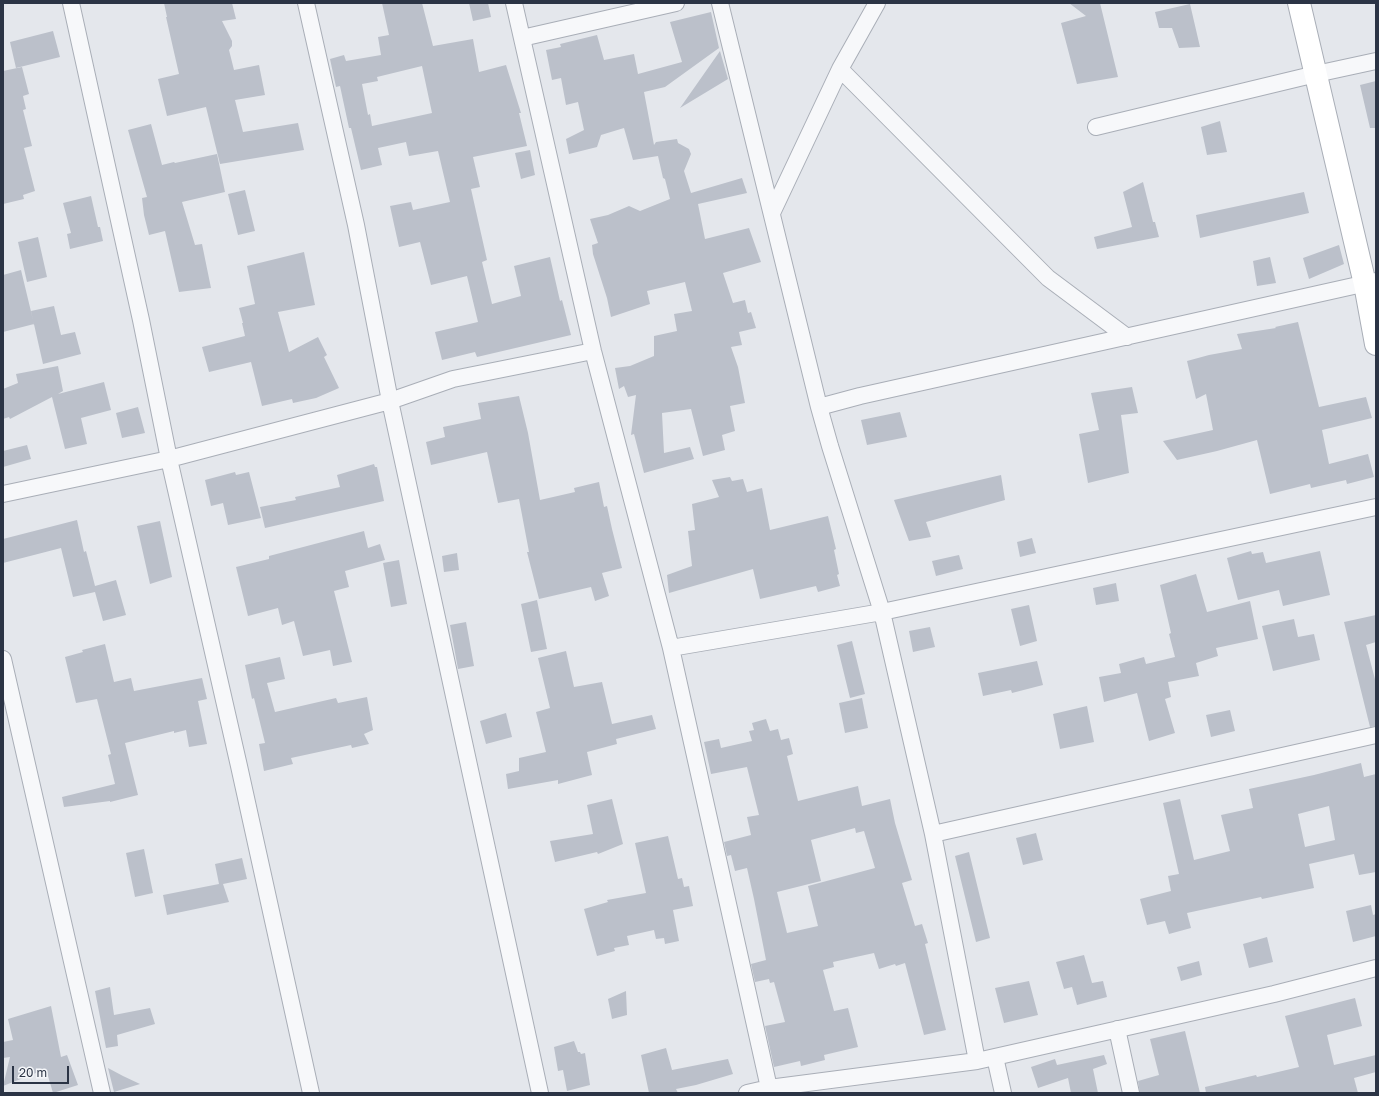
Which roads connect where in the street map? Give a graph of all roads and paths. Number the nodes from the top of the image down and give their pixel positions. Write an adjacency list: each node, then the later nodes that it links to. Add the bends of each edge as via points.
1 (71, 3): 20 (street)
2 (306, 3): 18 (street, via 356,225)
3 (514, 3): 8 (street)
4 (676, 3): 8 (street)
5 (720, 3): 13 (street)
6 (877, 3): 10 (street)
7 (1299, 3): 11 (street)
8 (522, 38): 17 (street)
9 (1376, 61): 11 (street)
10 (840, 69): 13 (street); 15 (street, via 1048,278)
11 (1316, 74): 12 (street); 14 (street)
12 (1096, 127)
13 (772, 213): 19 (street)
14 (1370, 283): 15 (street); 16 (street)
15 (1127, 337): 19 (street)
16 (1376, 344)
17 (593, 351): 18 (street, via 453,379); 24 (street)
18 (390, 401): 20 (street); 36 (street)
19 (819, 407): 23 (street)
20 (169, 459): 21 (street); 35 (street)
21 (3, 494)
22 (1376, 507): 23 (street)
23 (882, 612): 24 (street); 28 (street)
24 (671, 648): 33 (street)
25 (3, 659): 26 (street)
26 (9, 712): 34 (street)
27 (1376, 735): 28 (street)
28 (933, 834): 32 (street)
29 (1376, 968): 30 (street)
30 (1117, 1029): 31 (street); 39 (street)
31 (995, 1057): 32 (street); 38 (street)
32 (977, 1061): 33 (street)
33 (769, 1088): 37 (street)
34 (102, 1093)
35 (311, 1093)
36 (540, 1093)
37 (747, 1093)
38 (1003, 1093)
39 (1131, 1093)

